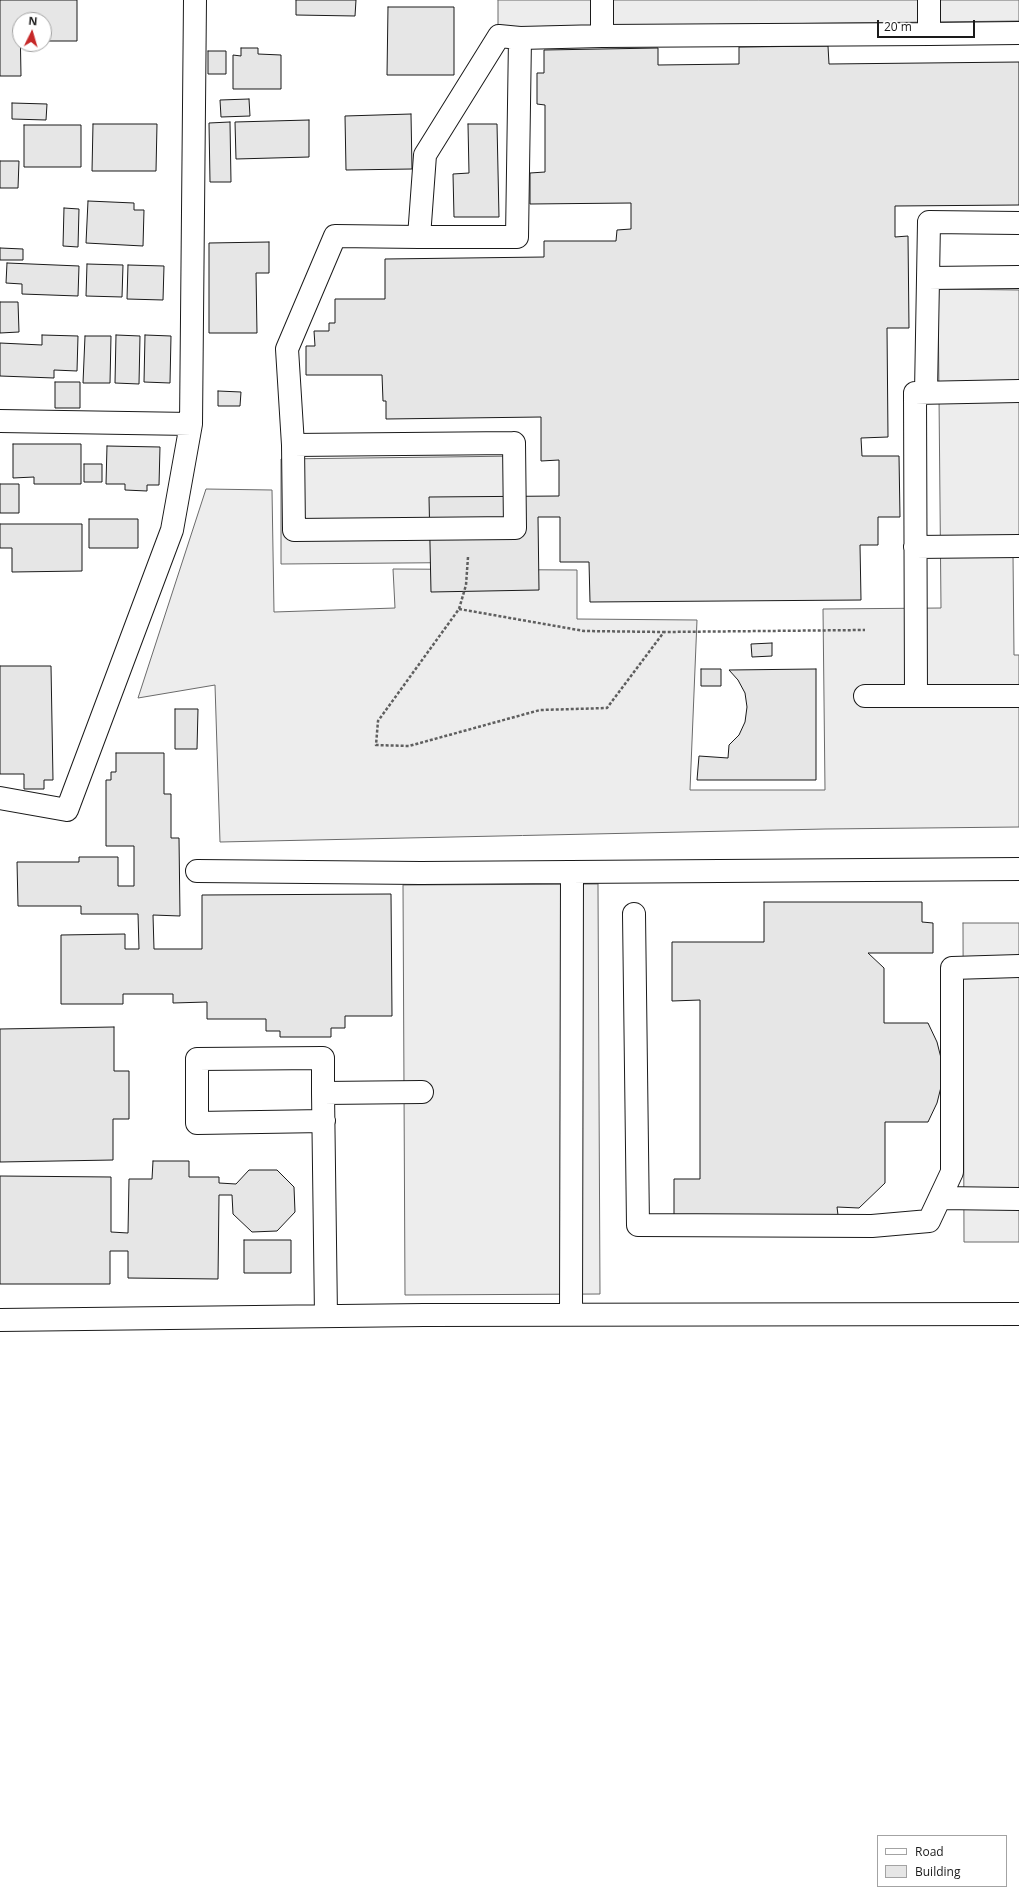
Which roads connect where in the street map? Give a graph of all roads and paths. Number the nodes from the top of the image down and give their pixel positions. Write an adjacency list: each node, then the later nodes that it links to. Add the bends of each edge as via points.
1 (195, 0): 15 (street)
2 (602, 0): 6 (street)
3 (929, 0): 5 (street)
4 (1019, 33): 5 (street)
5 (929, 34): 6 (street)
6 (602, 36): 7 (street)
7 (520, 38): 9 (street, via 499,36 425,155); 9 (street, via 517,237)
8 (1019, 222): 11 (street, via 929,222)
9 (419, 238): 16 (street, via 336,236 286,348)
10 (1019, 277): 11 (street)
11 (928, 278): 13 (street)
12 (1019, 391): 13 (street)
13 (926, 392): 19 (street, via 915,393)
14 (0, 421): 15 (street)
15 (191, 424): 26 (street, via 172,530 67,810)
16 (293, 445): 17 (street, via 294,530); 17 (street, via 514,443 515,528)
17 (469, 528): 20 (path, via 466,585)
18 (1019, 546): 19 (street)
19 (915, 547): 24 (street)
20 (459, 609): 22 (path, via 584,631); 22 (path, via 378,720 376,745 409,746 540,710 607,708)
21 (865, 630): 22 (path)
22 (664, 632)
23 (865, 696): 24 (street)
24 (916, 696): 25 (street)
25 (1019, 696)
26 (0, 798)
27 (1019, 868): 29 (street)
28 (197, 871): 29 (street)
29 (572, 872): 37 (street)
30 (634, 914): 35 (street, via 638,1225 872,1226 929,1221)
31 (1019, 966): 35 (street, via 952,968 952,1172)
32 (422, 1092): 33 (street)
33 (323, 1093): 34 (street); 34 (street, via 323,1058 197,1059 198,1123)
34 (324, 1121): 39 (street)
35 (940, 1198): 36 (street)
36 (1019, 1199)
37 (571, 1314): 38 (street); 39 (street)
38 (1019, 1314)
39 (326, 1316): 40 (street)
40 (0, 1320)

